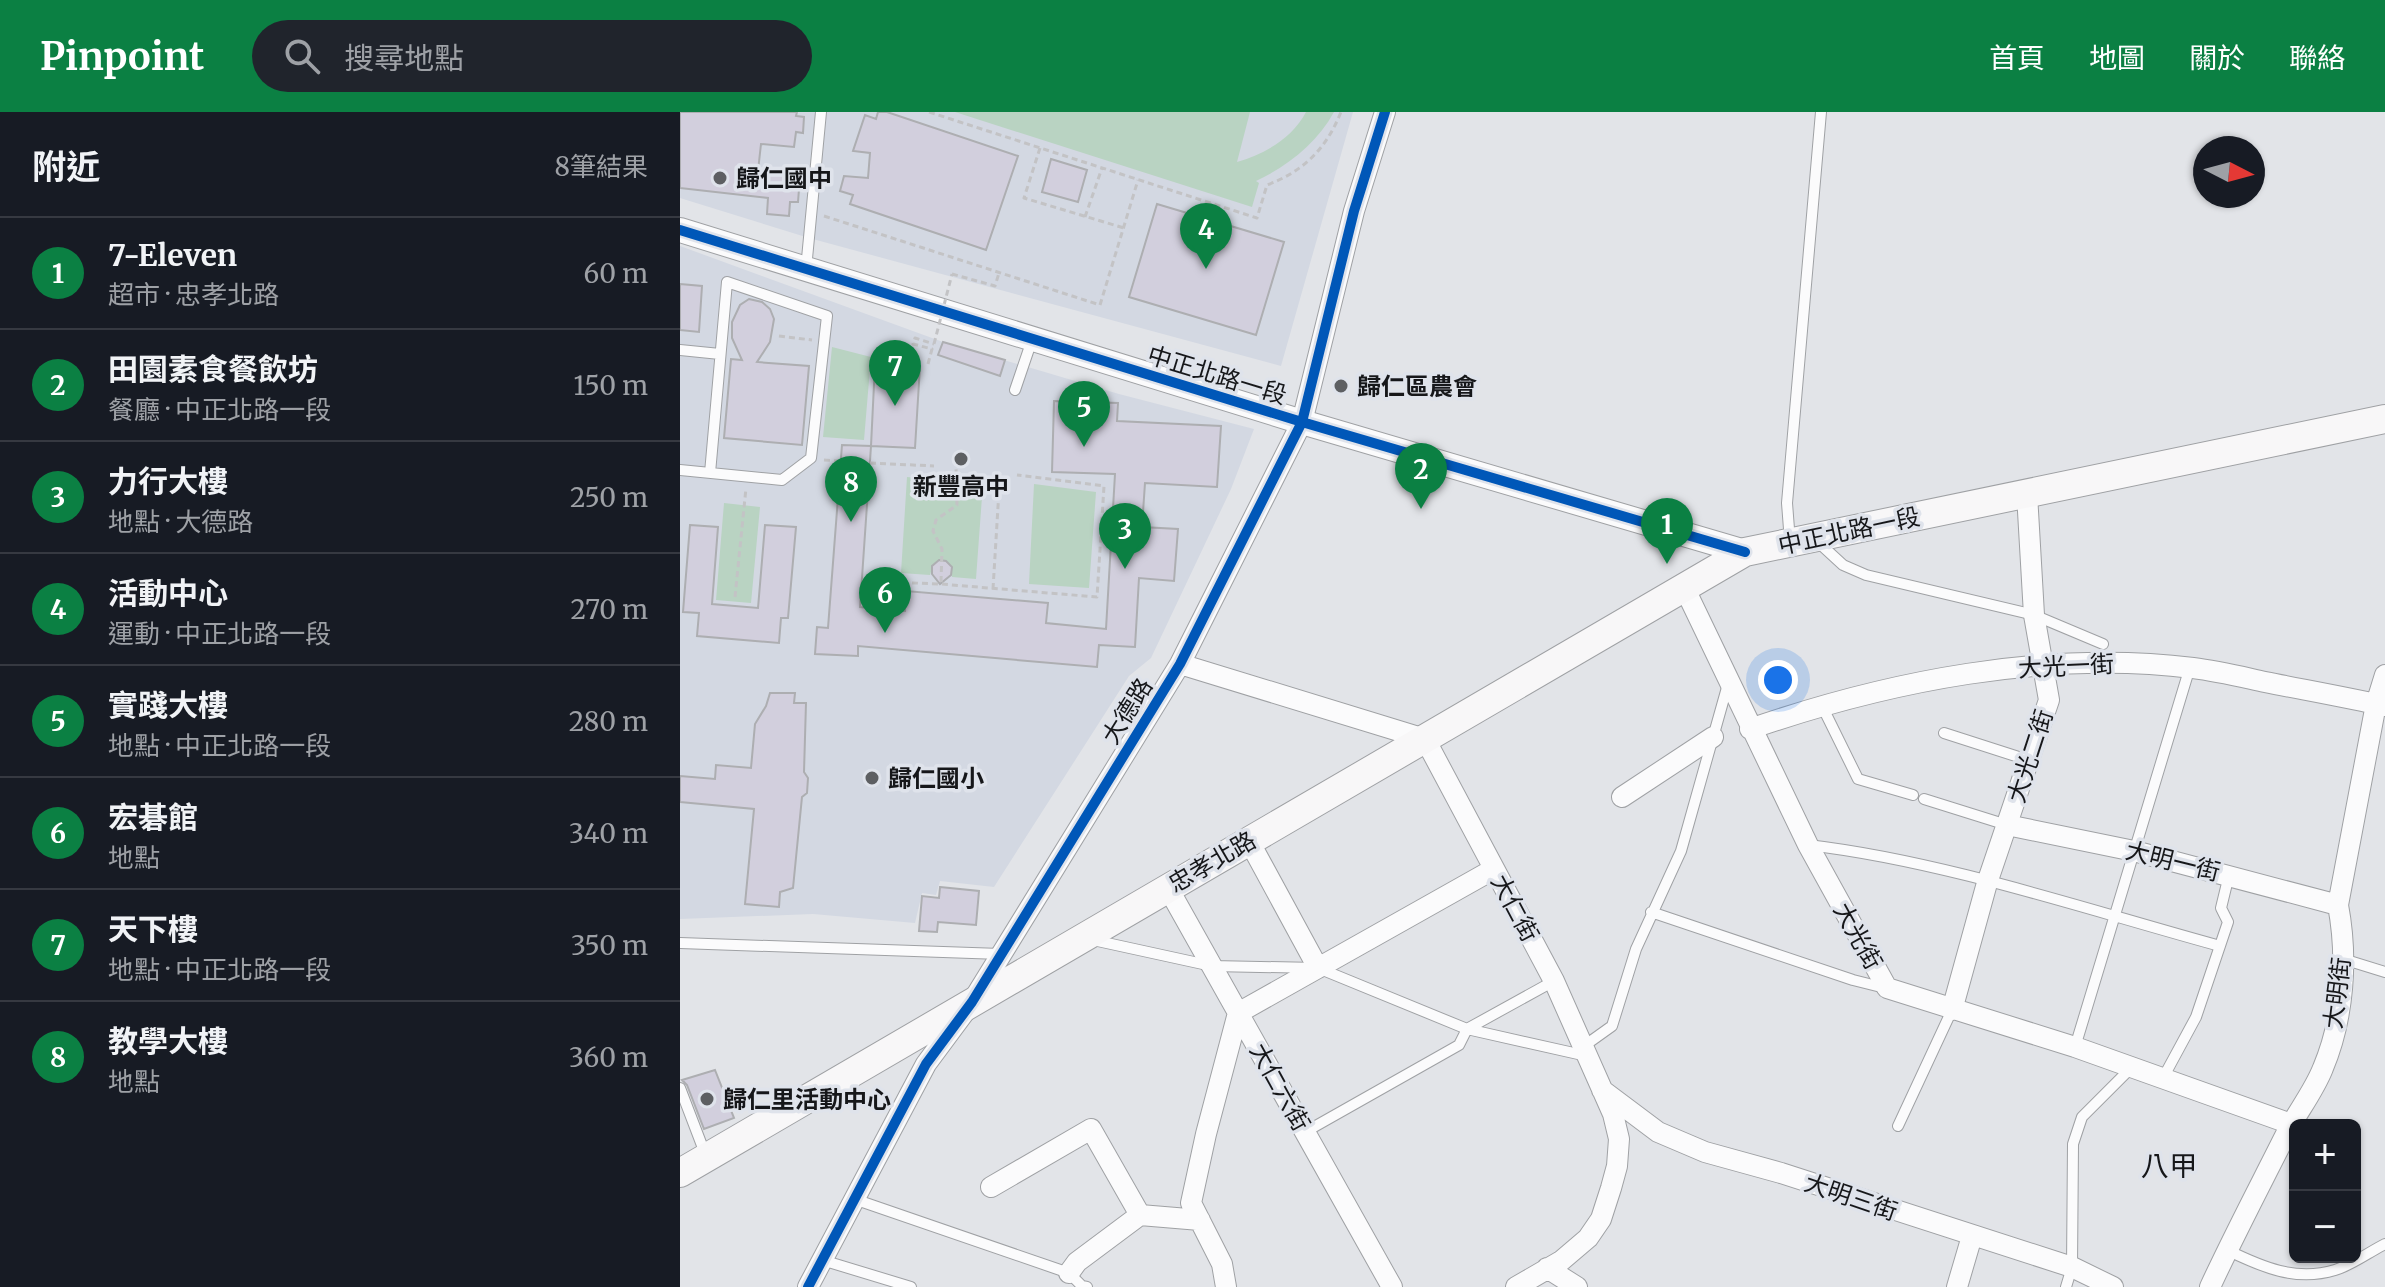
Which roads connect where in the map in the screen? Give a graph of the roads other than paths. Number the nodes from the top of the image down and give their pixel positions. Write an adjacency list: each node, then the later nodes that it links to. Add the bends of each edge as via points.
1 (821, 112): 5 (lane)
2 (1385, 112): 11 (street, 大德路, via 1354,211)
3 (1821, 112): 15 (lane, via 1787,503)
4 (680, 230): 5 (street, 中正北路一段)
5 (806, 269): 6 (street, 中正北路一段)
6 (1032, 340): 9 (lane); 11 (street, 中正北路一段)
7 (680, 350): 8 (lane)
8 (720, 354): 13 (lane); 13 (lane, via 727,282 827,316 811,458 782,480)
9 (1015, 390)
10 (2385, 419): 14 (main road, 中正北路一段)
11 (1302, 422): 16 (street, 中正北路一段); 20 (street, 大德路)
12 (680, 470): 13 (lane)
13 (710, 473)
14 (2027, 494): 15 (main road, 中正北路一段); 18 (street, 大光二街)
15 (1803, 542): 16 (main road, 中正北路一段); 18 (lane, via 1866,575)
16 (1745, 552): 17 (main road, 忠孝北路)
17 (1684, 587): 24 (street, 大光街); 30 (main road, 忠孝北路)
18 (2034, 615): 19 (lane); 21 (street, 大光二街)
19 (2103, 644)
20 (1180, 664): 30 (street); 49 (street, 大德路)
21 (2044, 664): 22 (street, 大光一街); 25 (street, 大光一街); 31 (street, 大光二街, via 2049,700)
22 (2190, 667): 26 (street, 大光一街); 38 (lane)
23 (2385, 675): 26 (street, 大明街)
24 (1728, 682): 27 (street, 大光街); 29 (lane)
25 (1821, 704): 27 (street, 大光一街); 32 (lane, via 1858,779)
26 (2380, 705): 43 (street, 大明街)
27 (1750, 729): 37 (street, 大光街)
28 (1944, 733): 31 (lane)
29 (1713, 737): 33 (street); 44 (lane, via 1681,851)
30 (1425, 739): 36 (main road, 忠孝北路); 39 (street, 大仁街)
31 (2028, 760): 35 (street, 大光二街)
32 (1913, 795)
33 (1622, 797)
34 (1924, 799): 35 (lane)
35 (2007, 825): 38 (street, 大明一街); 41 (street, 大光二街)
36 (1249, 841): 42 (main road, 忠孝北路); 53 (street)
37 (1808, 845): 41 (lane); 56 (street, 大光街)
38 (2134, 851): 40 (street, 大明一街); 45 (lane)
39 (1494, 869): 53 (street); 55 (street, 大仁街)
40 (2229, 875): 43 (street, 大明一街); 48 (lane, via 2221,908 2228,922)
41 (1987, 883): 45 (lane); 58 (street, 大光二街)
42 (1168, 888): 46 (main road, 忠孝北路); 52 (street, 大仁六街)
43 (2338, 905): 51 (street, 大明街)
44 (1651, 912): 56 (lane); 62 (lane, via 1612,1026)
45 (2114, 917): 48 (lane); 61 (lane)
46 (1085, 938): 52 (lane); 57 (main road, 忠孝北路)
47 (680, 943): 49 (lane); 50 (lane)
48 (2220, 946): 64 (lane, via 2196,1017)
49 (1001, 954): 57 (street, 大德路)
50 (680, 955)
51 (2343, 959): 54 (lane); 67 (street, 大明街, via 2336,1026 2323,1070)
52 (1212, 966): 53 (lane); 59 (street, 大仁六街)
53 (1318, 968): 59 (street); 60 (lane)
54 (2385, 972)
55 (1554, 981): 60 (lane); 62 (street, 大仁街)
56 (1887, 988): 58 (street, 大光街)
57 (972, 1002): 72 (main road, 忠孝北路); 75 (street, 大德路, via 926,1064)
58 (1952, 1010): 61 (street, 大光街); 69 (lane)
59 (1238, 1013): 71 (street, 大仁六街); 77 (street, via 1191,1203)
60 (1467, 1029): 62 (lane); 71 (lane, via 1459,1045)
61 (2075, 1047): 63 (street, 大光街)
62 (1586, 1051): 66 (street, 大仁街)
63 (2131, 1068): 64 (street, 大光街); 82 (lane, via 2082,1117 2073,1144)
64 (2163, 1078): 68 (street, 大光街)
65 (680, 1088): 72 (lane)
66 (1600, 1088): 78 (street, 大明三街, via 1658,1132 1705,1152); 83 (street, 大仁街, via 1619,1139 1611,1188 1588,1238)
67 (2294, 1119)
68 (2289, 1123)
69 (1898, 1126)
70 (2289, 1128): 80 (street, 大明街)
71 (1305, 1132): 89 (street, 大仁六街)
72 (706, 1158): 73 (main road, 忠孝北路)
73 (680, 1173)
74 (991, 1187): 76 (street, via 1091,1129)
75 (854, 1199): 81 (street, 大德路); 84 (lane)
76 (1140, 1215): 77 (street); 84 (street)
77 (1200, 1220): 88 (street, via 1222,1264)
78 (1972, 1236): 82 (street, 大明三街); 92 (street)
79 (2385, 1244): 80 (lane, via 2335,1270 2304,1274 2261,1267)
80 (2227, 1250): 95 (street, 大明街)
81 (822, 1260): 85 (street, 大德路); 86 (lane)
82 (2072, 1267): 93 (lane); 94 (street, 大明三街)
83 (1547, 1268): 90 (street, 大仁街); 91 (street)
84 (1069, 1273): 87 (lane)
85 (808, 1287)
86 (911, 1287)
87 (1087, 1287)
88 (1226, 1287)
89 (1392, 1287)
90 (1516, 1287)
91 (1577, 1287)
92 (1957, 1287)
93 (2066, 1287)
94 (2113, 1287)
95 (2210, 1287)

